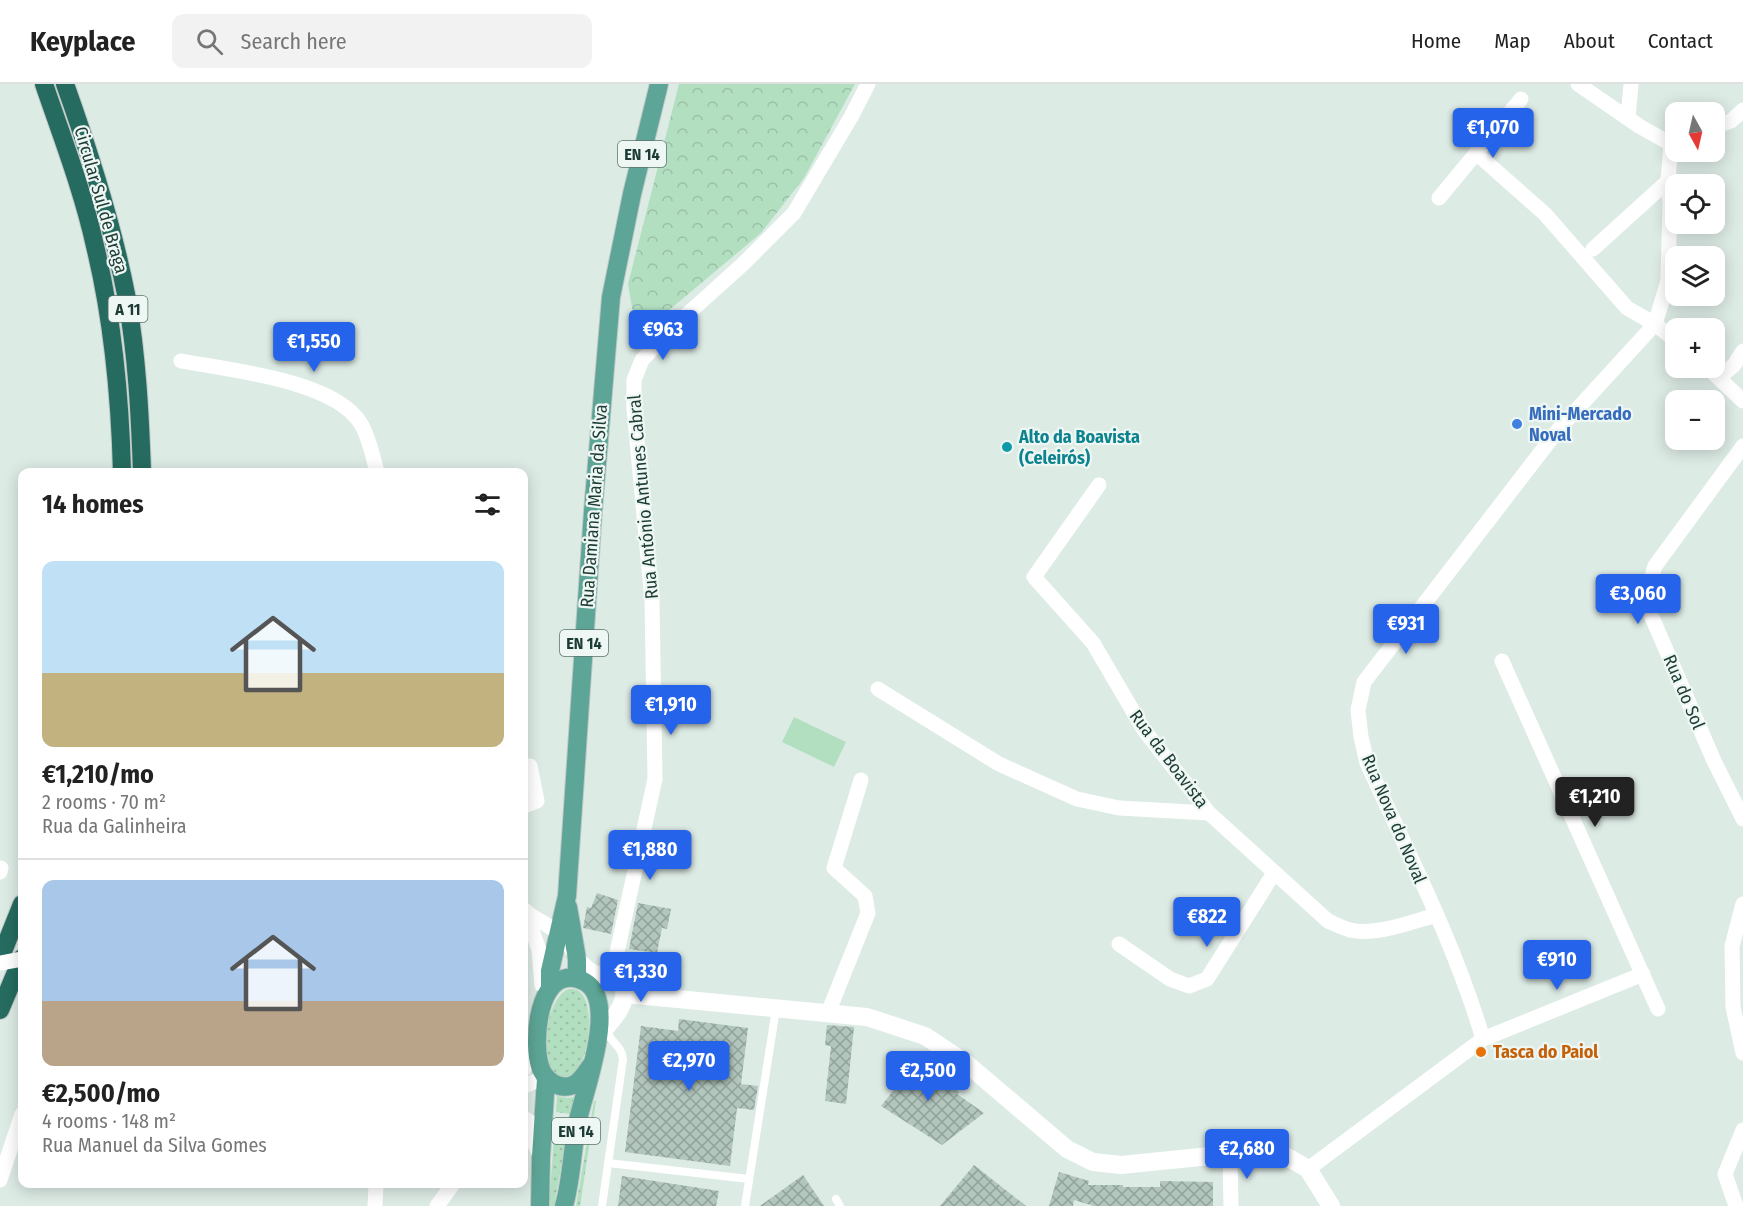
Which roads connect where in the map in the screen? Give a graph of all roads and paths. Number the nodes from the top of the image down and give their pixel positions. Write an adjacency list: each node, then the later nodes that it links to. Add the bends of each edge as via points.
1 (44, 84): 25 (highway, Circular Sul de Braga / A 11, via 95,245 111,330)
2 (65, 84): 26 (highway, Circular Sul de Braga / A 11, via 89,149 127,300)
3 (659, 84): 37 (main road, Rua Damiana Maria da Silva / EN 14, via 611,297)
4 (868, 84): 50 (street, Rua António Antunes Cabral, via 794,213 672,328 642,360 634,380 652,600 655,779)
5 (1578, 84): 9 (street)
6 (1631, 84): 9 (street)
7 (1521, 99): 12 (street)
8 (1743, 111): 10 (street)
9 (1628, 118): 11 (street)
10 (1725, 123)
11 (1665, 139)
12 (1476, 153): 14 (street); 17 (street, via 1545,214 1627,308)
13 (1665, 184): 16 (street)
14 (1439, 198)
15 (1669, 234): 17 (street, via 1668,281)
16 (1593, 249)
17 (1655, 324): 18 (street); 41 (street, Rua Nova do Noval, via 1558,430 1364,682 1358,710 1367,763)
18 (1665, 332)
19 (1743, 351): 21 (street)
20 (181, 361): 27 (street, via 280,380 340,402 361,424)
21 (1725, 373)
22 (1720, 378): 23 (street)
23 (1743, 400)
24 (1743, 446): 35 (street, Rua do Sol, via 1655,566 1649,586 1651,615)
25 (122, 468)
26 (142, 468)
27 (376, 468)
28 (1099, 485): 34 (street, Rua da Boavista, via 1034,577 1093,643 1144,730)
29 (1502, 662): 49 (street)
30 (878, 689): 34 (street, via 999,764 1077,799 1119,808)
31 (528, 767): 33 (street, via 537,801)
32 (861, 780): 56 (street, via 834,868 865,896 868,914)
33 (528, 804)
34 (1209, 813): 36 (street, Rua da Boavista)
35 (1743, 819)
36 (1274, 873): 41 (street, Rua da Boavista, via 1328,921 1351,930 1371,931); 44 (street, via 1207,979 1189,986 1170,979)
37 (567, 896): 43 (main road, Rua Damiana Maria da Silva / EN 14); 46 (main road, Rua Damiana Maria da Silva / EN 14)
38 (1743, 904): 60 (street, via 1732,946 1734,1007)
39 (528, 913): 43 (street)
40 (18, 914): 47 (highway)
41 (1436, 915): 58 (street, Rua Nova do Noval, via 1473,1004)
42 (528, 920): 51 (street, via 539,950)
43 (557, 932): 46 (street); 51 (main road, Rua Damiana Maria da Silva / EN 14)
44 (1119, 944)
45 (18, 959): 47 (street, bridge)
46 (577, 959): 50 (main road, Rua Damiana Maria da Silva / EN 14)
47 (0, 961)
48 (18, 967): 55 (highway)
49 (1643, 974): 54 (street); 58 (street)
50 (593, 977): 51 (main road, via 561,979); 52 (street, via 621,981); 57 (main road, Rua Damiana Maria da Silva / EN 14, via 590,985)
51 (547, 994): 59 (main road, Rua Damiana Maria da Silva / EN 14)
52 (625, 994): 53 (street); 57 (street)
53 (776, 1008): 56 (street); 72 (lane)
54 (1658, 1009)
55 (0, 1010)
56 (828, 1013): 68 (street, via 867,1017 925,1036 967,1064 1067,1149 1093,1162 1122,1165)
57 (602, 1032): 62 (main road, Rua Damiana Maria da Silva / EN 14); 70 (lane, via 620,1047 623,1059)
58 (1483, 1039): 71 (street)
59 (537, 1040): 61 (street); 63 (main road, Rua Damiana Maria da Silva / EN 14, via 539,1065)
60 (1743, 1053)
61 (528, 1060)
62 (592, 1064): 63 (main road, via 569,1086 555,1085); 80 (main road, Rua Damiana Maria da Silva / EN 14)
63 (546, 1078): 64 (street); 69 (main road, Rua Damiana Maria da Silva / EN 14)
64 (528, 1085)
65 (528, 1121): 69 (street)
66 (18, 1126): 73 (street)
67 (1743, 1130): 76 (street, via 1725,1174)
68 (1230, 1154): 71 (street, via 1259,1151 1284,1155); 83 (street)
69 (541, 1157): 79 (main road, Rua Damiana Maria da Silva / EN 14)
70 (608, 1162): 72 (lane); 81 (lane)
71 (1308, 1169): 84 (street)
72 (749, 1179): 82 (lane)
73 (0, 1180)
74 (376, 1188): 77 (street)
75 (450, 1188): 78 (street)
76 (1736, 1202)
77 (375, 1206)
78 (437, 1206)
79 (540, 1206)
80 (564, 1206)
81 (602, 1206)
82 (745, 1206)
83 (1231, 1206)
84 (1331, 1206)

